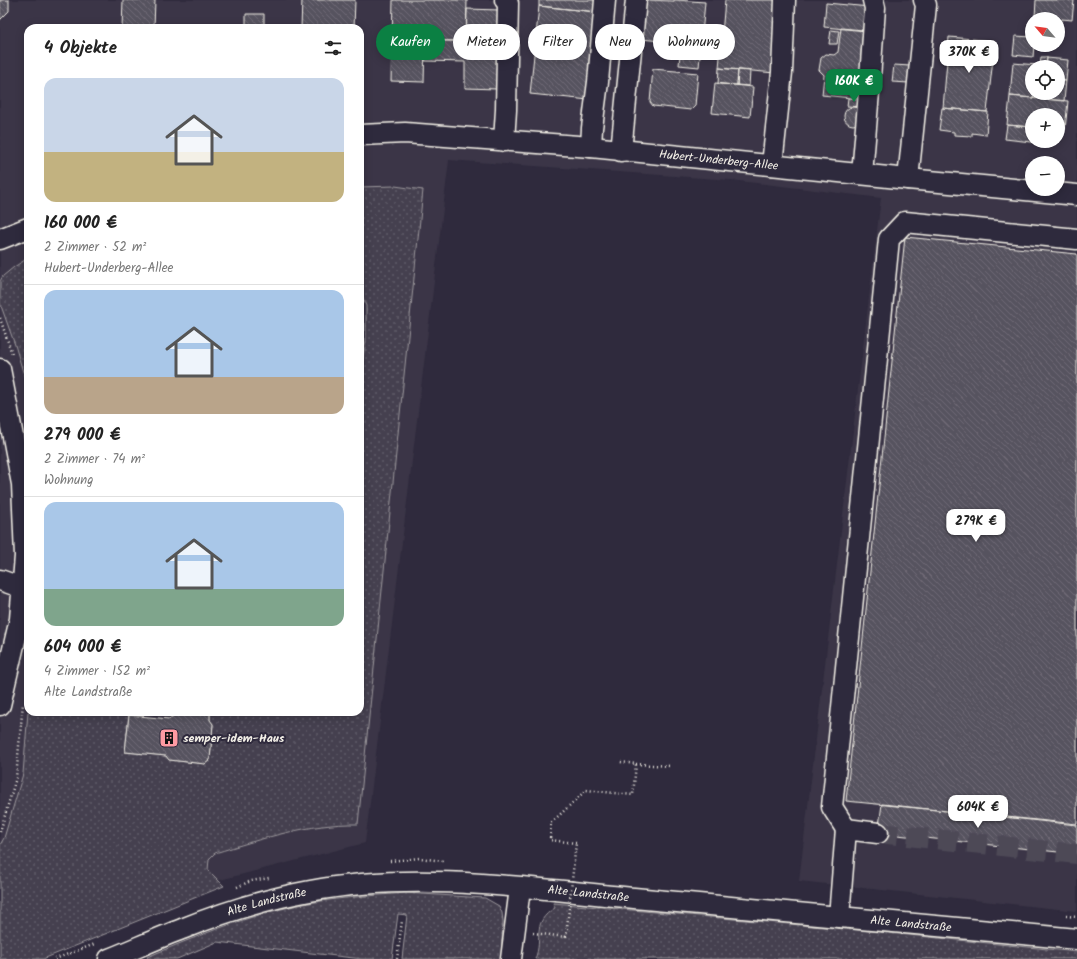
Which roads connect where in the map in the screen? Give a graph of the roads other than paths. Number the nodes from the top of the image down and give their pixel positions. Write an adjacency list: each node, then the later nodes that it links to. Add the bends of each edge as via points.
1 (505, 0): 8 (street, via 508,3)
2 (605, 0): 9 (street)
3 (636, 0): 10 (street)
4 (785, 0): 11 (street, via 782,72)
5 (873, 0): 12 (street, via 875,8)
6 (924, 0): 13 (street, via 926,5)
7 (364, 135): 8 (street, Hubert-Underberg-Allee, via 405,133)
8 (504, 140): 9 (street, Hubert-Underberg-Allee)
9 (591, 147): 10 (street, Hubert-Underberg-Allee)
10 (621, 151): 11 (street, Hubert-Underberg-Allee)
11 (772, 165): 12 (street, Hubert-Underberg-Allee)
12 (862, 174): 13 (street, Hubert-Underberg-Allee)
13 (908, 180): 14 (street, Hubert-Underberg-Allee)
14 (1077, 195)
15 (24, 230): 16 (street)
16 (0, 239)
17 (1077, 239): 24 (street, via 906,222 889,239 832,807)
18 (0, 369): 19 (street, via 22,484)
19 (24, 532)
20 (24, 572): 22 (street)
21 (0, 580): 22 (street)
22 (23, 588): 23 (street, via 20,619)
23 (0, 705)
24 (846, 830): 25 (street); 27 (street)
25 (878, 833)
26 (520, 888): 27 (street, Alte Landstraße); 29 (street, Alte Landstraße, via 418,881 381,882 312,890 247,906 184,928); 30 (street)
27 (839, 917): 28 (street, Alte Landstraße)
28 (1077, 939)
29 (109, 959)
30 (512, 959)

